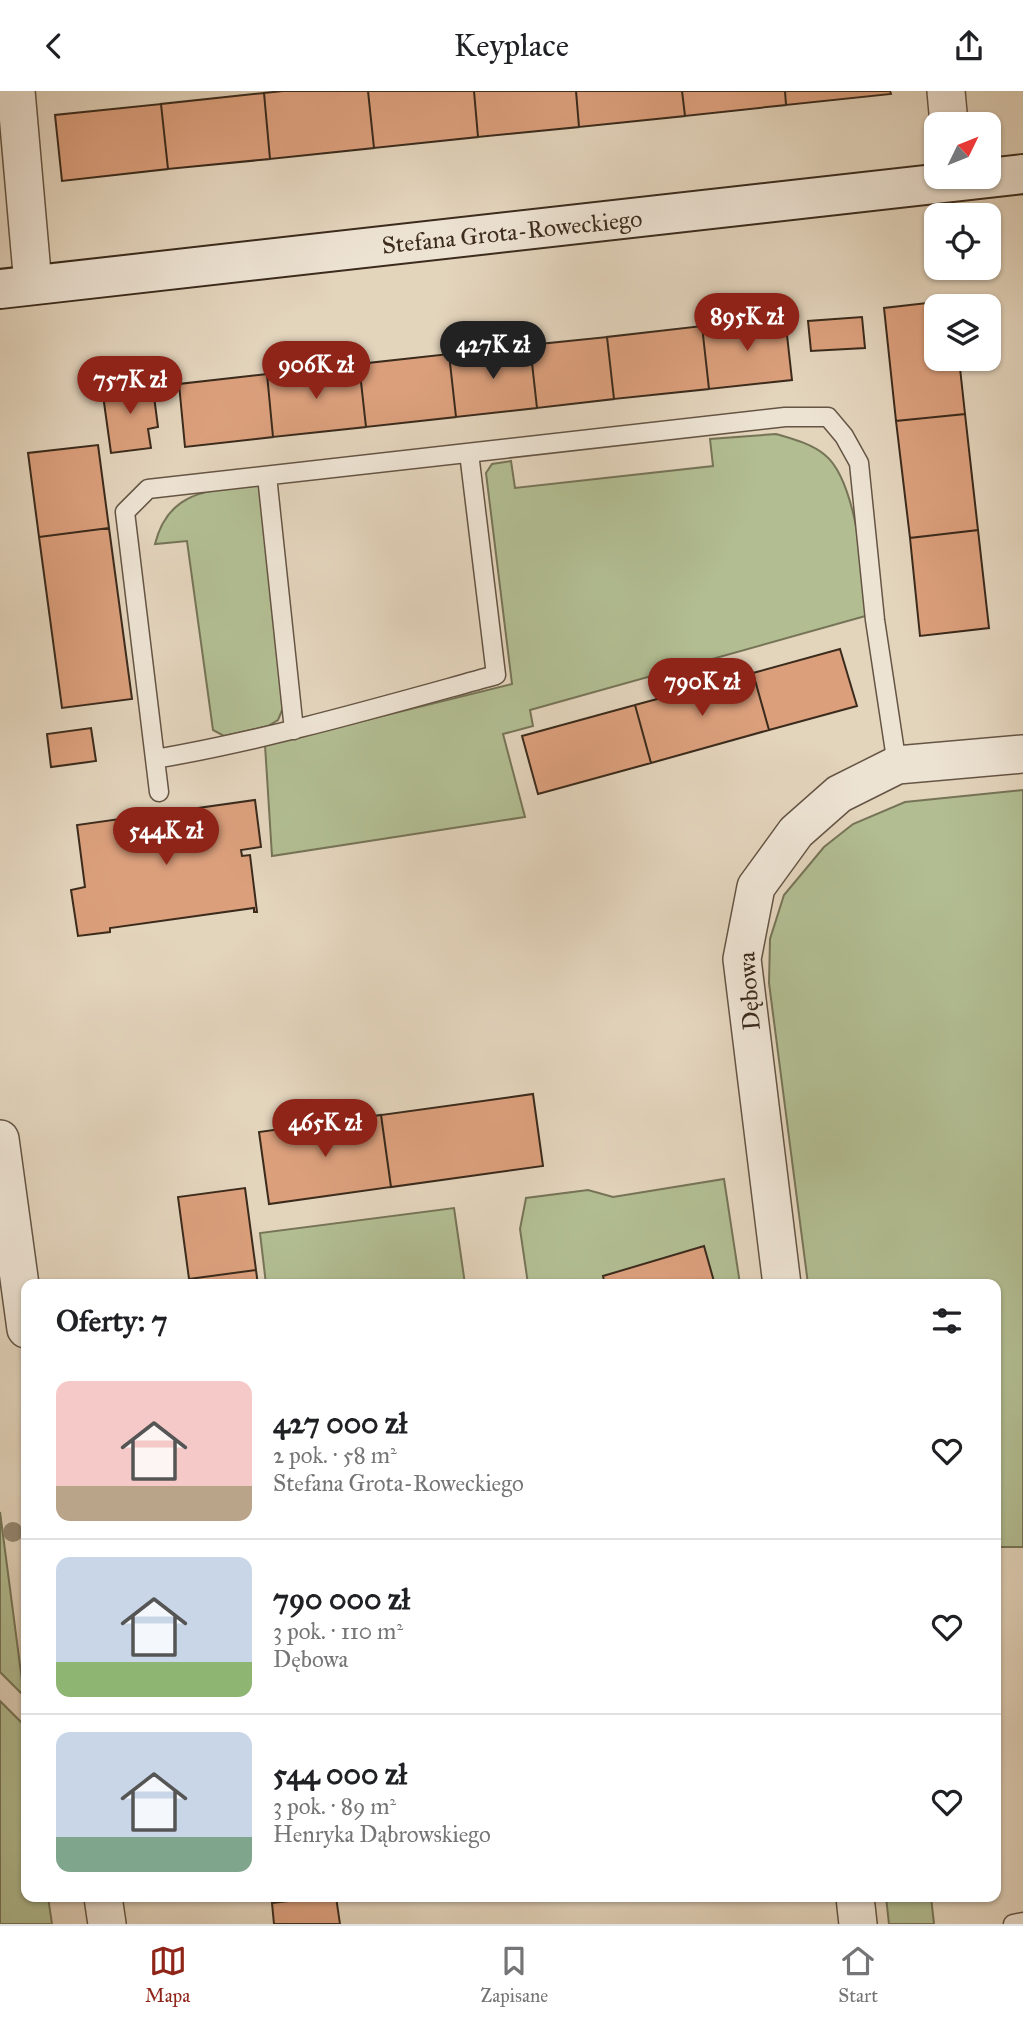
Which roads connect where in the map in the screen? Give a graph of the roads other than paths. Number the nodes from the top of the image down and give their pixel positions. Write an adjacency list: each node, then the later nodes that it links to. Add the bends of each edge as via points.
1 (16, 91): 7 (street)
2 (946, 91): 3 (street)
3 (948, 112)
4 (1023, 174): 5 (street, Stefana Grota-Roweckiego)
5 (1001, 176)
6 (924, 183): 7 (street, Stefana Grota-Roweckiego)
7 (17, 287)
8 (470, 453): 9 (lane); 10 (lane, via 496,675); 13 (lane, via 785,417 828,417 859,463 875,620)
9 (267, 476): 10 (lane); 12 (lane, via 148,489 125,512)
10 (294, 730): 12 (lane)
11 (1023, 754): 13 (street, Dębowa)
12 (155, 759): 14 (lane)
13 (897, 765): 16 (street, Dębowa, via 839,794 796,831 756,887 742,959)
14 (159, 792)
15 (0, 1139): 17 (street)
16 (781, 1279)
17 (21, 1292)
18 (104, 1902): 21 (street)
19 (856, 1902): 22 (street)
20 (1023, 1922): 23 (lane)
21 (107, 1924)
22 (858, 1924)
23 (1013, 1924)

